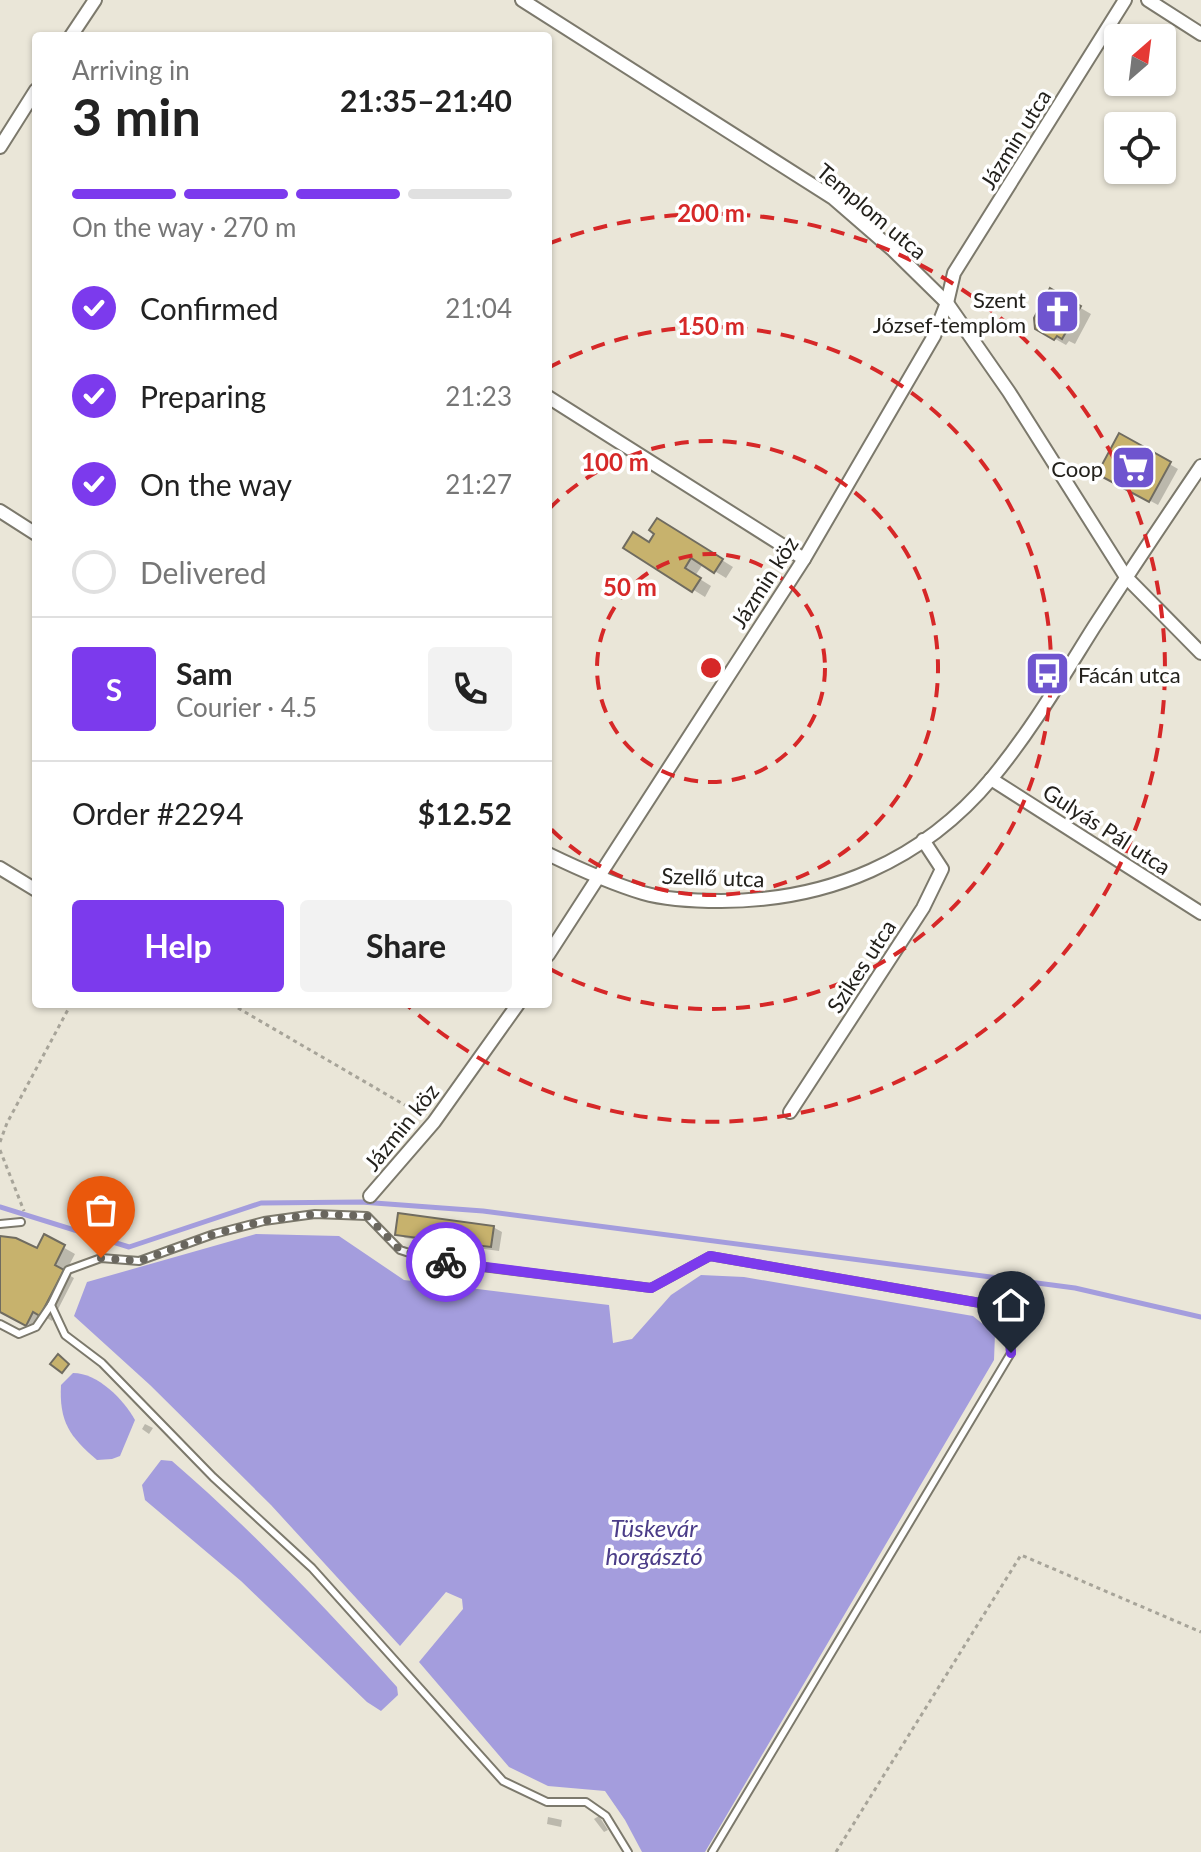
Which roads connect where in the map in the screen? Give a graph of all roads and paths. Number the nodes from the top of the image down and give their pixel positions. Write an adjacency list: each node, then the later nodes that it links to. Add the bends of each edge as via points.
1 (95, 0): 5 (street)
2 (522, 0): 9 (street, Templom utca, via 833,198)
3 (1125, 0): 9 (street, Jázmin utca, via 954,273)
4 (1148, 0): 6 (street)
5 (74, 32)
6 (1201, 34)
7 (32, 96): 8 (street)
8 (0, 147)
9 (947, 303): 14 (street, Jázmin köz, via 921,360); 15 (street, Templom utca)
10 (552, 400): 14 (street)
11 (1201, 466): 15 (street)
12 (0, 511): 13 (street)
13 (32, 531)
14 (804, 559): 21 (street, Jázmin köz)
15 (1126, 577): 16 (street, Templom utca); 17 (street)
16 (1201, 653)
17 (991, 779): 18 (street, Szellő utca); 23 (street, Gulyás Pál utca)
18 (923, 840): 21 (street, Szellő utca, via 843,884 758,901 646,894); 28 (street, Szikes utca, via 942,869 923,908)
19 (552, 856): 21 (street, Szellő utca)
20 (0, 868): 22 (street)
21 (597, 877): 24 (street, Jázmin köz)
22 (32, 888)
23 (1201, 913)
24 (552, 949)
25 (69, 1008): 30 (path)
26 (238, 1008): 29 (path)
27 (515, 1008): 29 (street, Jázmin köz)
28 (790, 1112)
29 (434, 1122): 32 (street, Jázmin köz)
30 (0, 1142)
31 (0, 1150): 33 (path)
32 (370, 1196): 34 (lane)
33 (24, 1210)
34 (367, 1216): 37 (lane, via 315,1214 264,1221 139,1261 101,1258 68,1270); 41 (lane, via 400,1250 434,1261 651,1288 710,1256 986,1304 1009,1323 1011,1353)
35 (21, 1222): 36 (lane)
36 (0, 1224)
37 (51, 1305): 38 (lane, via 36,1327 19,1334); 40 (lane, via 65,1335 102,1363 213,1477 312,1568 503,1781 547,1802 586,1802 606,1816)
38 (0, 1324)
39 (1201, 1632): 42 (path, via 1021,1555)
40 (628, 1852)
41 (712, 1852)
42 (836, 1852)

